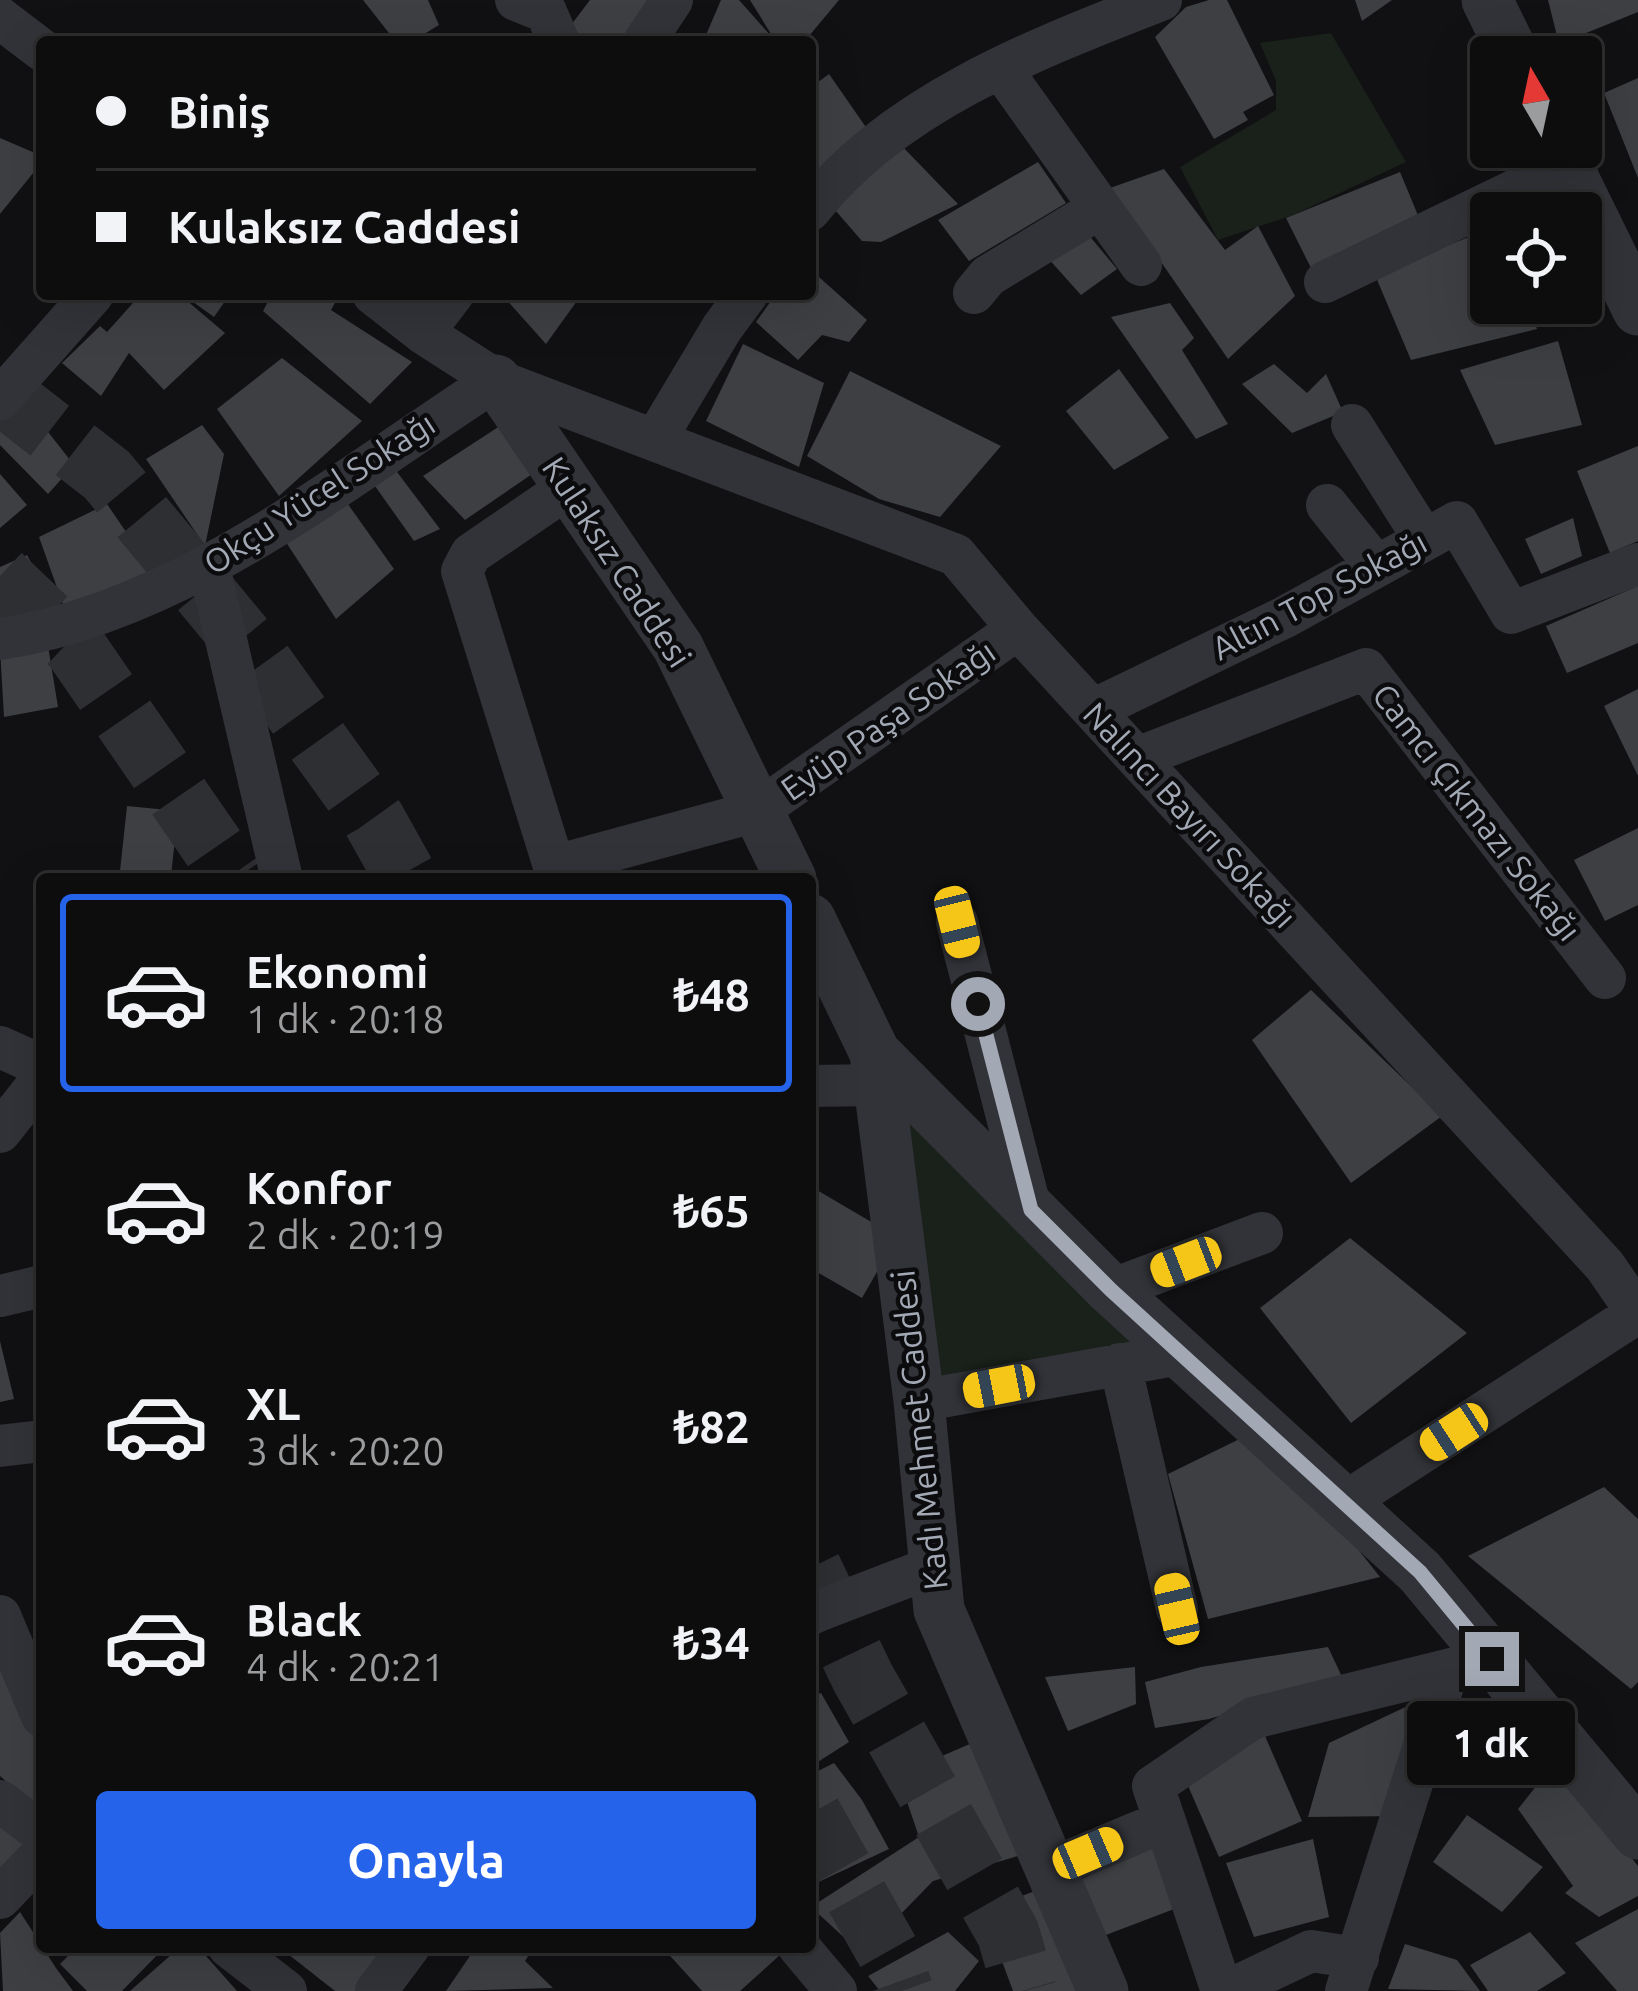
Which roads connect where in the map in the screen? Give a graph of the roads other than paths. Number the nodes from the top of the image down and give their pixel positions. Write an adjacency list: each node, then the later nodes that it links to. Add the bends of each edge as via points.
1 (516, 0): 6 (street, via 547,13)
2 (672, 0): 7 (street)
3 (1161, 0): 10 (street)
4 (1487, 0): 8 (street)
5 (0, 18): 9 (street)
6 (557, 36)
7 (648, 36)
8 (1504, 36)
9 (36, 45)
10 (1002, 70): 13 (street, via 899,128); 14 (street)
11 (1540, 168): 16 (street)
12 (1569, 168): 22 (street)
13 (816, 202)
14 (1100, 208): 15 (street); 17 (street, via 988,275)
15 (1141, 265)
16 (1325, 282)
17 (974, 293)
18 (88, 300): 25 (street)
19 (381, 300): 23 (street, Nalıncı Bayırı Sokağı)
20 (448, 300): 23 (street)
21 (743, 300): 28 (street)
22 (1638, 310)
23 (423, 333): 24 (street, Nalıncı Bayırı Sokağı)
24 (496, 380): 26 (street, Nalıncı Bayırı Sokağı); 29 (street, Kulaksız Caddesi); 34 (street, Okçu Yücel Sokağı)
25 (0, 399)
26 (584, 413): 28 (street, Nalıncı Bayırı Sokağı); 29 (street)
27 (1352, 425): 31 (street)
28 (655, 440): 35 (street, Nalıncı Bayırı Sokağı, via 956,555)
29 (561, 476): 39 (street, Kulaksız Caddesi, via 677,647); 40 (street, via 470,554 462,571)
30 (1327, 505): 33 (street)
31 (1424, 539): 32 (street, Altın Top Sokağı, via 1457,522 1511,614); 33 (street, Altın Top Sokağı)
32 (1638, 564)
33 (1376, 566): 37 (street, Altın Top Sokağı)
34 (209, 567): 36 (street, Okçu Yücel Sokağı, via 118,607); 41 (street)
35 (1018, 628): 37 (street, Nalıncı Bayırı Sokağı); 39 (street, Eyüp Paşa Sokağı)
36 (0, 639)
37 (1093, 710): 38 (street, Nalıncı Bayırı Sokağı)
38 (1137, 758): 45 (street, Camcı Çıkmazı Sokağı, via 1366,669); 57 (street, Nalıncı Bayırı Sokağı, via 1605,1266)
39 (758, 811): 40 (street, Eyüp Paşa Sokağı); 42 (street, Kulaksız Caddesi)
40 (556, 872)
41 (281, 873)
42 (787, 873)
43 (957, 922): 52 (street)
44 (816, 932): 48 (street)
45 (1605, 978)
46 (0, 1047): 47 (street)
47 (36, 1063)
48 (877, 1069): 49 (street); 52 (street); 60 (street, Kadı Mehmet Caddesi)
49 (816, 1084)
50 (36, 1087): 51 (street)
51 (0, 1132)
52 (1031, 1210): 55 (street)
53 (1262, 1233): 55 (street)
54 (36, 1287): 56 (street)
55 (1111, 1290): 58 (street)
56 (0, 1296)
57 (1638, 1313): 63 (street)
58 (1180, 1354): 59 (street); 63 (street)
59 (1120, 1364): 60 (street); 65 (street)
60 (919, 1401): 64 (street, Kadı Mehmet Caddesi)
61 (36, 1442): 62 (street)
62 (0, 1446)
63 (1344, 1503): 68 (street, via 1420,1572)
64 (933, 1567): 66 (street); 75 (street, Kadı Mehmet Caddesi, via 939,1610)
65 (1177, 1609)
66 (816, 1612)
67 (17, 1626): 69 (street)
68 (1470, 1664): 71 (street, via 1253,1718 1153,1786); 73 (street); 80 (street)
69 (36, 1694)
70 (0, 1801): 72 (street)
71 (1165, 1821): 75 (street); 85 (street)
72 (36, 1828)
73 (1638, 1834)
74 (36, 1860): 76 (street)
75 (1050, 1869): 84 (street, Kadı Mehmet Caddesi)
76 (0, 1898)
77 (237, 1953): 81 (street)
78 (404, 1953): 82 (street)
79 (805, 1953): 83 (street)
80 (1352, 1975): 85 (street, via 1312,1951)
81 (286, 1991)
82 (376, 1991)
83 (836, 1991)
84 (1103, 1991)
85 (1224, 1991)

